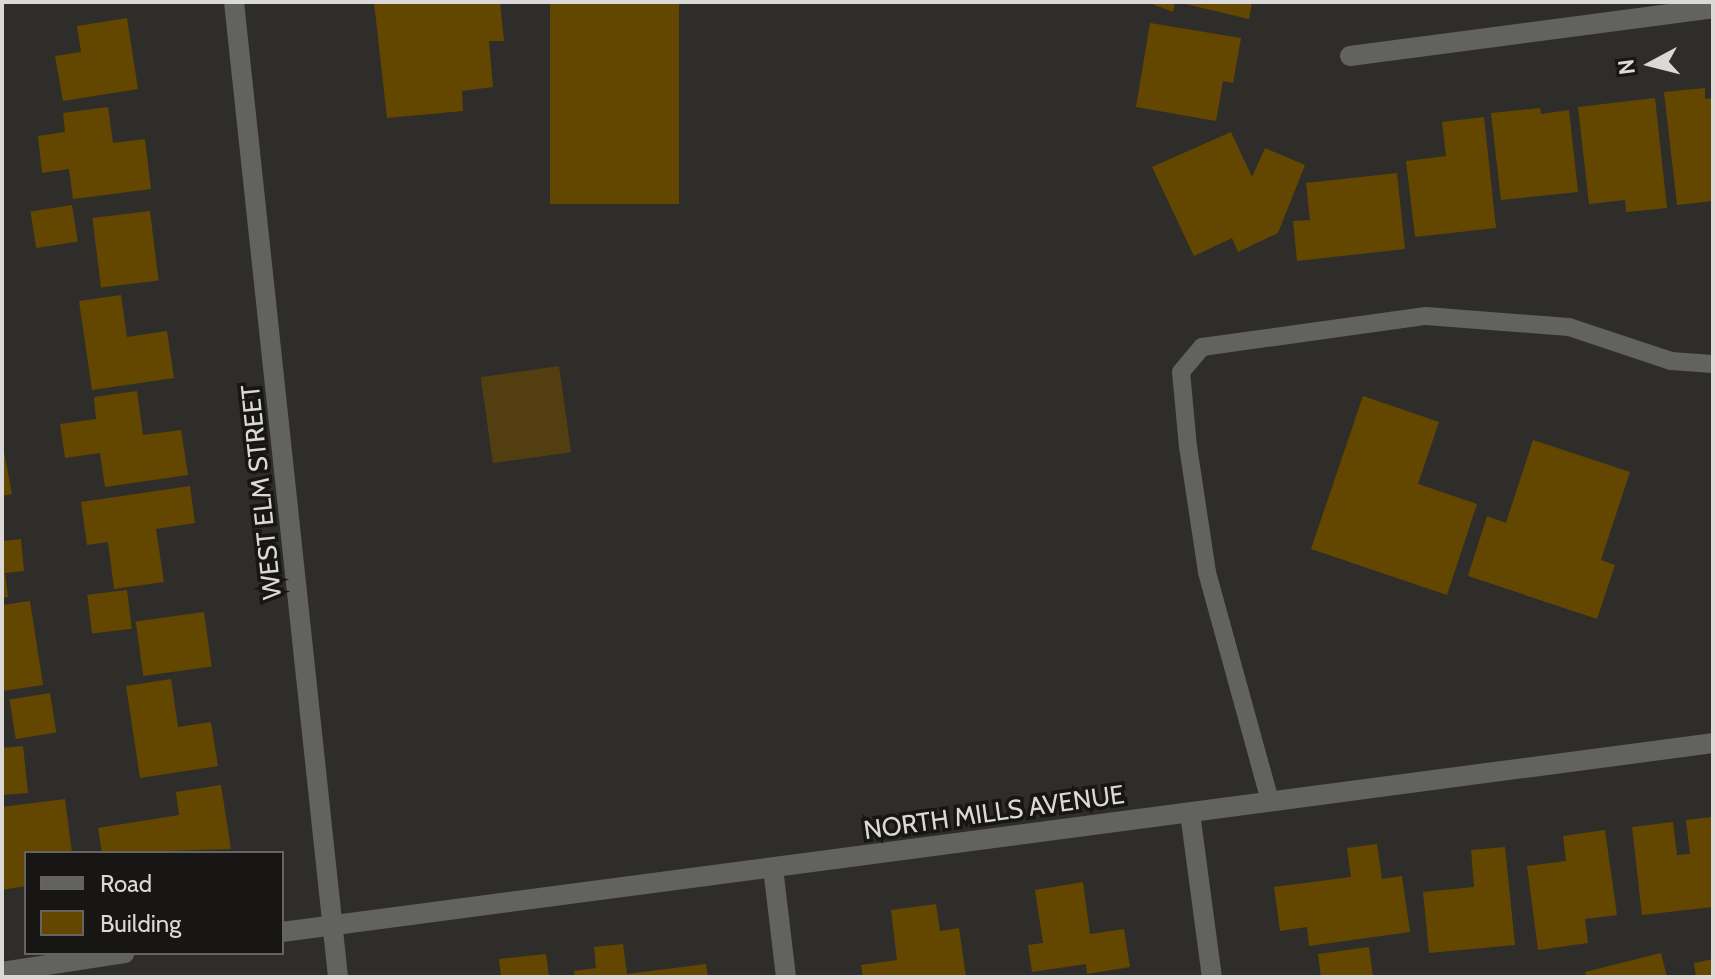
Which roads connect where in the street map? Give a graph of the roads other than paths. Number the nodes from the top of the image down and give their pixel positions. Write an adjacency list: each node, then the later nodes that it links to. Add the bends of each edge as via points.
1 (234, 2): 9 (street, WEST ELM STREET)
2 (1713, 8): 3 (street)
3 (1350, 56)
4 (1713, 364): 6 (lane, via 1671,361 1569,327 1426,316 1202,347 1181,372 1188,447 1207,572)
5 (1713, 743): 6 (street, NORTH MILLS AVENUE)
6 (1270, 801): 7 (street, NORTH MILLS AVENUE)
7 (1190, 813): 8 (street, NORTH MILLS AVENUE); 15 (street)
8 (773, 868): 9 (street, NORTH MILLS AVENUE); 14 (street)
9 (332, 925): 10 (street, NORTH MILLS AVENUE); 13 (street, WEST ELM STREET)
10 (284, 932)
11 (112, 955): 12 (street)
12 (2, 972)
13 (338, 977)
14 (786, 977)
15 (1212, 977)

